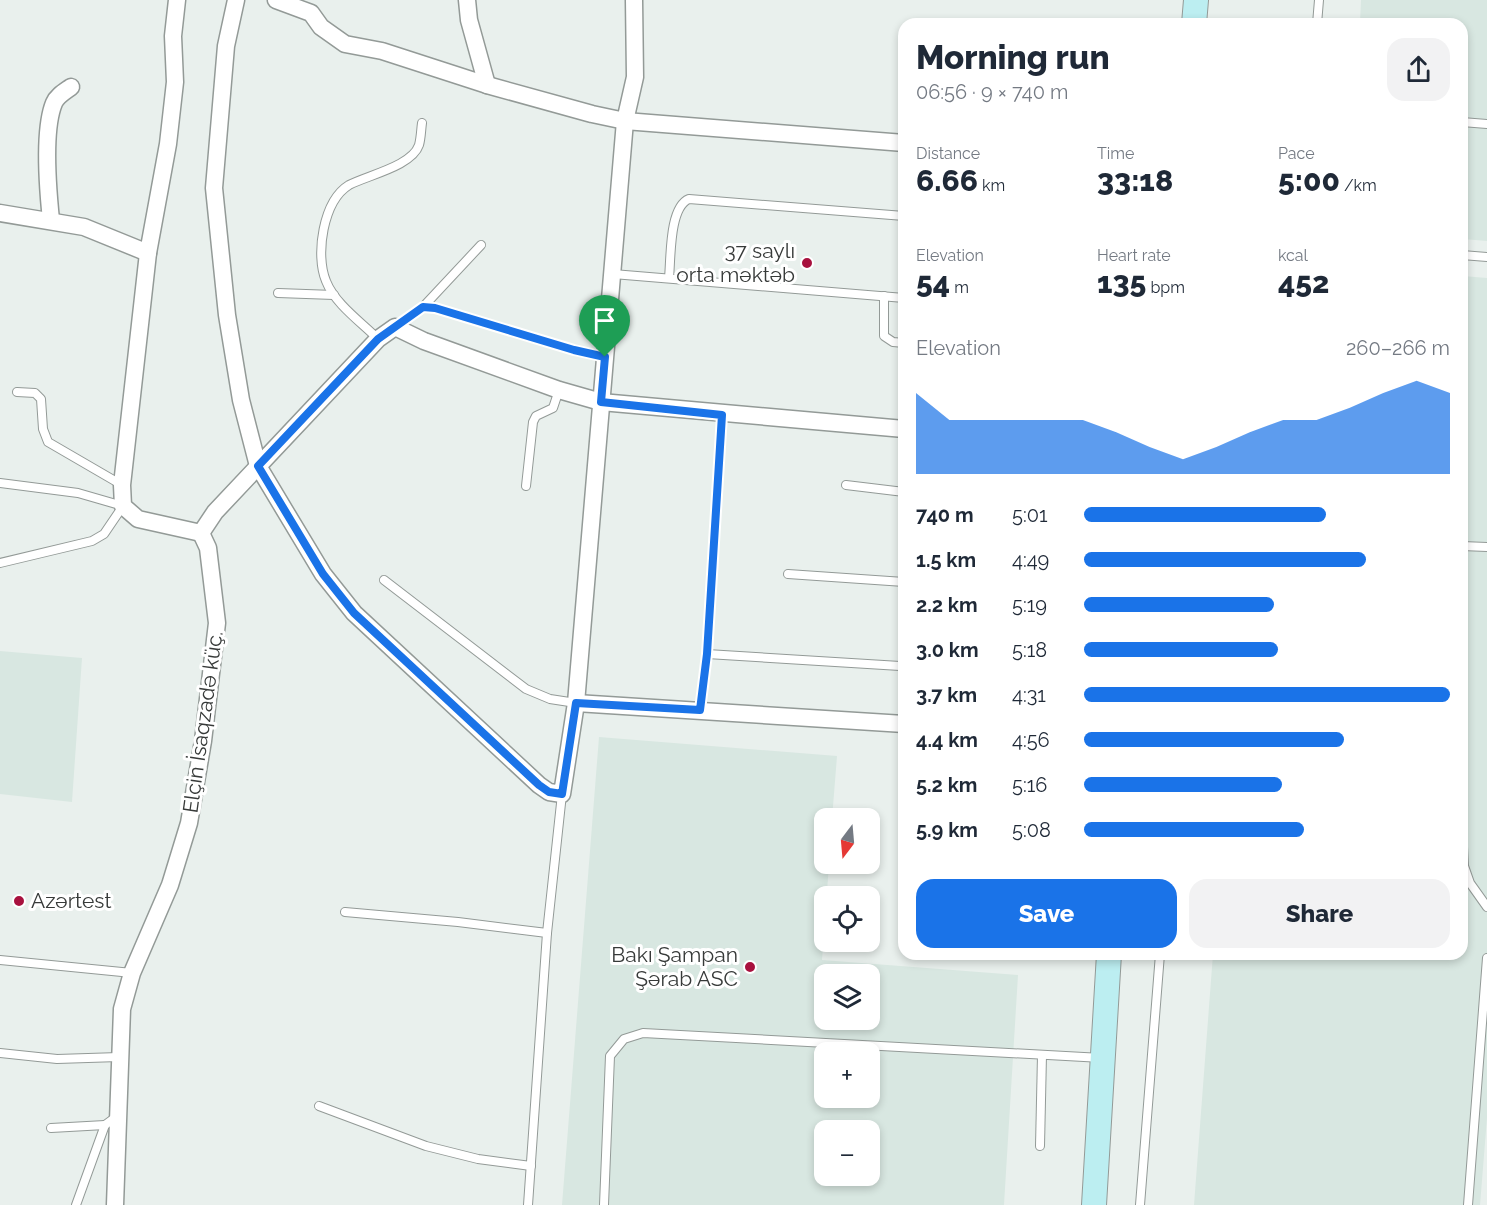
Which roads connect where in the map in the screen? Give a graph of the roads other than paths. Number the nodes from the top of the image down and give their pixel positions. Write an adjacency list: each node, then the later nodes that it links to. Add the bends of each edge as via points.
1 (177, 0): 23 (street, via 174,93)
2 (236, 0): 42 (street, via 226,46 214,188 227,315)
3 (276, 0): 12 (street, via 312,12 321,27 345,44 382,51)
4 (467, 0): 12 (street)
5 (634, 0): 14 (street, via 635,76)
6 (1182, 0): 9 (main road)
7 (1196, 0): 10 (main road)
8 (1319, 0): 11 (lane)
9 (1180, 18)
10 (1194, 18)
11 (1318, 18)
12 (487, 85): 14 (street)
13 (70, 87): 21 (street, via 58,97 51,118 47,184)
14 (625, 120): 18 (street); 26 (street)
15 (1468, 122): 17 (lane)
16 (422, 123): 29 (lane, via 419,147 408,160 348,186 328,211 321,247 326,280)
17 (1487, 124)
18 (898, 143)
19 (0, 213): 21 (street)
20 (898, 216): 27 (lane, via 689,199 676,212)
21 (51, 220): 23 (street, via 84,227)
22 (481, 245): 32 (lane)
23 (148, 253): 45 (street)
24 (1468, 255): 25 (lane)
25 (1487, 257)
26 (613, 274): 27 (lane); 36 (street)
27 (669, 278): 30 (lane)
28 (279, 292): 29 (lane)
29 (334, 295): 34 (lane)
30 (884, 296): 31 (lane); 35 (lane, via 884,336)
31 (898, 297)
32 (423, 307): 33 (lane); 36 (lane)
33 (395, 327): 34 (street); 37 (street)
34 (378, 339): 42 (street)
35 (898, 342)
36 (605, 357): 39 (street)
37 (560, 390): 39 (street); 46 (lane, via 553,408 533,422)
38 (17, 392): 45 (lane, via 35,393 41,399 48,442)
39 (601, 402): 40 (street); 58 (street)
40 (722, 415): 41 (street); 56 (lane)
41 (898, 429)
42 (258, 466): 49 (street); 61 (street, via 323,574 354,613 539,785)
43 (0, 483): 48 (lane, via 78,493)
44 (846, 485): 47 (lane)
45 (122, 486): 48 (street)
46 (526, 486)
47 (898, 491)
48 (123, 506): 49 (street, via 138,519); 52 (lane, via 104,534 92,541)
49 (201, 533): 71 (street, Elçin İsaqzadə küç., via 208,548 217,623 201,753 189,823 170,885)
50 (1468, 546): 51 (lane)
51 (1487, 547)
52 (0, 563)
53 (788, 574): 55 (lane)
54 (384, 580): 58 (lane, via 526,689 550,699)
55 (898, 582)
56 (707, 654): 57 (lane); 59 (lane)
57 (898, 664)
58 (576, 703): 59 (street); 61 (street)
59 (700, 710): 60 (street)
60 (898, 724)
61 (562, 794): 65 (lane)
62 (1468, 877): 63 (lane)
63 (1487, 907)
64 (345, 912): 65 (lane)
65 (547, 933): 80 (lane)
66 (1487, 958): 88 (lane)
67 (0, 960): 71 (lane)
68 (1109, 960): 75 (main road)
69 (1121, 960): 86 (main road)
70 (1160, 960): 87 (lane)
71 (132, 973): 74 (street, Elçin İsaqzadə küç., via 122,1009)
72 (0, 1053): 74 (lane, via 57,1059)
73 (1042, 1055): 75 (lane); 79 (lane); 84 (lane, via 643,1033 624,1039 610,1056)
74 (119, 1057): 77 (street, Elçin İsaqzadə küç.)
75 (1102, 1058): 85 (main road)
76 (319, 1106): 80 (lane, via 426,1146 478,1160)
77 (111, 1121): 78 (lane); 81 (lane); 82 (street, Elçin İsaqzadə küç.)
78 (51, 1128)
79 (1040, 1146)
80 (531, 1166): 83 (lane)
81 (76, 1205)
82 (115, 1205)
83 (528, 1205)
84 (604, 1205)
85 (1094, 1205)
86 (1106, 1205)
87 (1140, 1205)
88 (1468, 1205)

